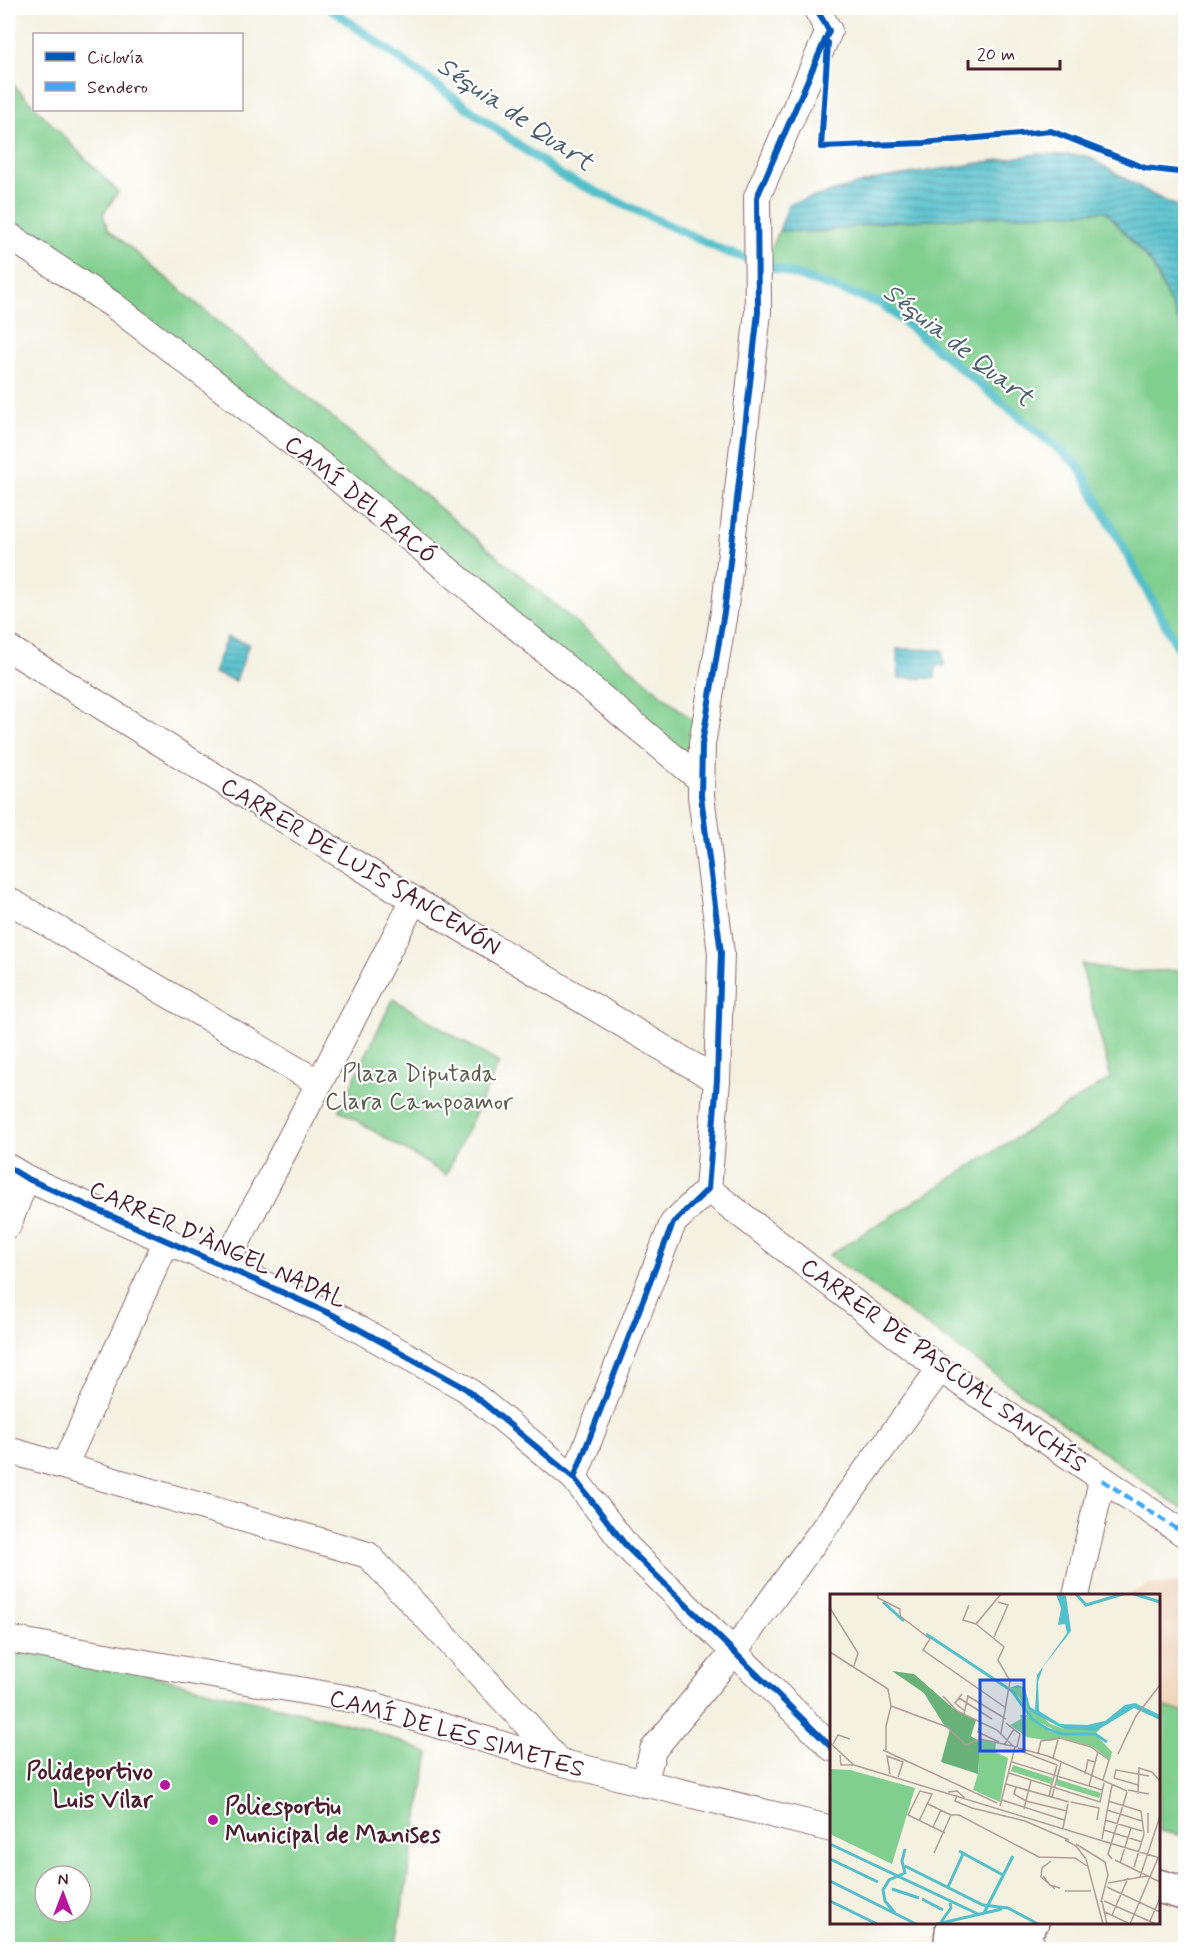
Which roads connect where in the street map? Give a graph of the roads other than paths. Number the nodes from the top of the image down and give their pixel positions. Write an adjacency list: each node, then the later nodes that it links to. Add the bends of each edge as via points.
1 (816, 8): 4 (street, via 829,31 757,197 758,312 725,606 702,744)
2 (8, 235): 4 (street, CAMÍ DEL RACÓ, via 113,305 324,467)
3 (9, 652): 6 (street, CARRER DE LUIS SANCENÓN)
4 (700, 780): 7 (street, via 721,953)
5 (8, 900): 8 (street)
6 (414, 900): 7 (street, CARRER DE LUIS SANCENÓN); 8 (street)
7 (717, 1080): 10 (street)
8 (319, 1083): 13 (street)
9 (17, 1172): 11 (street); 12 (street, CARRER D'ÀNGEL NADAL)
10 (708, 1189): 14 (street, CARRER DE PASCUAL SANCHÍS); 17 (street, via 673,1223)
11 (8, 1225)
12 (167, 1240): 13 (street, CARRER D'ÀNGEL NADAL); 16 (street)
13 (225, 1265): 17 (street, CARRER D'ÀNGEL NADAL, via 333,1314 465,1388)
14 (940, 1369): 18 (street, CARRER DE PASCUAL SANCHÍS); 22 (street)
15 (8, 1450): 16 (street)
16 (64, 1466): 24 (street, via 369,1555)
17 (574, 1478): 22 (street, CARRER D'ÀNGEL NADAL, via 627,1547)
18 (1102, 1480): 19 (street, CARRER DE PASCUAL SANCHÍS); 20 (street)
19 (1185, 1535)
20 (1076, 1594)
21 (8, 1639): 24 (street, CAMÍ DE LES SIMETES, via 356,1700)
22 (733, 1653): 23 (street, CARRER D'ÀNGEL NADAL); 25 (street, via 653,1750)
23 (830, 1748)
24 (559, 1762): 25 (street, CAMÍ DE LES SIMETES)
25 (644, 1784): 26 (street, CAMÍ DE LES SIMETES)
26 (830, 1829)
27 (1160, 1887): 28 (street)
28 (1185, 1894)
29 (953, 1924): 32 (street)
30 (960, 1924): 31 (street, via 982,1937)
31 (1016, 1938)
32 (950, 1950)

